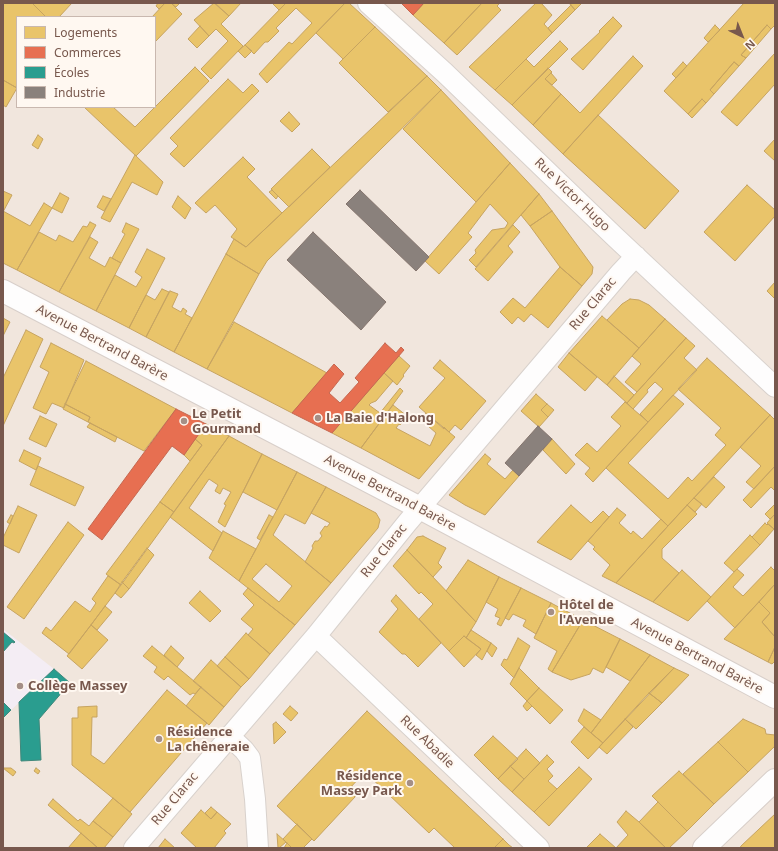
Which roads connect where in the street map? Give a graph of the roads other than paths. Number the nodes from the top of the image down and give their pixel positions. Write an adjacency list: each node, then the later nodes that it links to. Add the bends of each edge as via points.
1 (368, 3): 2 (street, Rue Victor Hugo)
2 (636, 256): 4 (street, Rue Victor Hugo); 5 (street, Rue Clarac)
3 (3, 291): 5 (main road, Avenue Bertrand Barère)
4 (775, 387)
5 (420, 508): 6 (street, Rue Clarac); 7 (main road, Avenue Bertrand Barère)
6 (316, 636): 8 (street, Rue Clarac); 12 (street, Rue Abadie)
7 (775, 697)
8 (229, 736): 10 (street, Rue Clarac); 11 (street, via 250,758)
9 (775, 780): 13 (main road)
10 (134, 848)
11 (258, 848)
12 (539, 848)
13 (704, 848)

